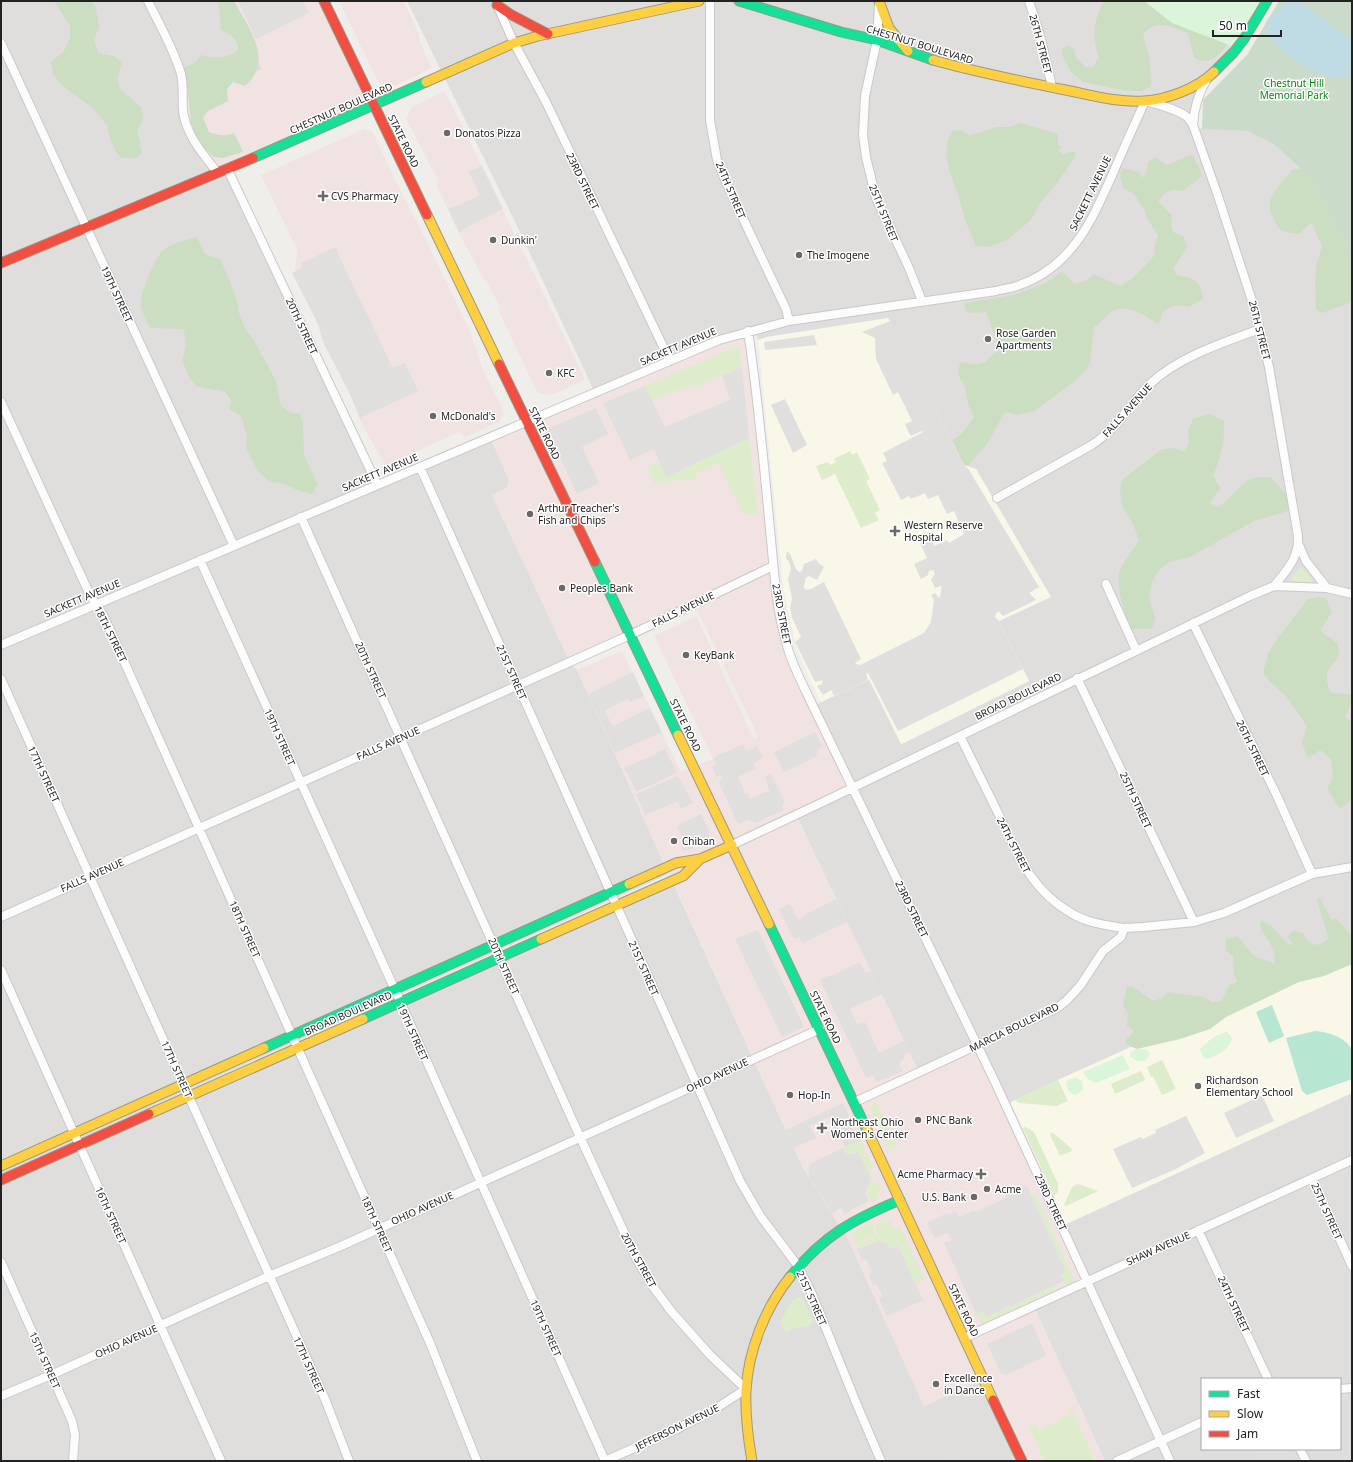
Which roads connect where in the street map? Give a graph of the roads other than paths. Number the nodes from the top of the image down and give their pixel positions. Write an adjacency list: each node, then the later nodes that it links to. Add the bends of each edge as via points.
1 (148, 1): 21 (street, via 179,68 183,112 190,132 196,145)
2 (324, 1): 18 (main road, STATE ROAD)
3 (699, 1): 10 (main road, CHESTNUT BOULEVARD)
4 (710, 1): 25 (street, 24TH STREET, via 709,113 717,160 786,309)
5 (739, 1): 11 (main road, CHESTNUT BOULEVARD, via 841,32)
6 (879, 1): 11 (street, 25TH STREET); 14 (main road, via 889,28)
7 (1029, 1): 16 (street, 26TH STREET)
8 (1267, 1): 15 (main road, via 1244,39)
9 (496, 3): 10 (main road, via 510,14); 13 (street, 23RD STREET)
10 (548, 34): 13 (main road, CHESTNUT BOULEVARD)
11 (877, 40): 14 (main road, CHESTNUT BOULEVARD); 24 (street, 25TH STREET, via 865,95 863,135 866,157 876,198)
12 (1, 43): 22 (street, 19TH STREET)
13 (514, 43): 18 (main road, CHESTNUT BOULEVARD); 28 (street, 23RD STREET, via 546,102)
14 (909, 52): 16 (main road, CHESTNUT BOULEVARD, via 971,71)
15 (1208, 78): 17 (main road, via 1185,91); 19 (street, 26TH STREET, via 1196,99)
16 (1052, 87): 17 (main road, CHESTNUT BOULEVARD, via 1100,97)
17 (1145, 101): 19 (street, via 1180,113); 24 (street, SACKETT AVENUE, via 1085,231 1060,261 1017,286)
18 (375, 106): 20 (main road, CHESTNUT BOULEVARD); 30 (main road, STATE ROAD)
19 (1193, 125): 26 (street, 26TH STREET)
20 (227, 168): 21 (main road, CHESTNUT BOULEVARD); 32 (street, 20TH STREET)
21 (217, 172): 22 (main road, CHESTNUT BOULEVARD)
22 (87, 228): 23 (main road, CHESTNUT BOULEVARD); 36 (street, 19TH STREET)
23 (1, 263)
24 (922, 301): 25 (street, SACKETT AVENUE)
25 (789, 321): 27 (street, SACKETT AVENUE)
26 (1260, 329): 33 (street, FALLS AVENUE, via 1227,341 1170,368 1142,392 1103,438); 35 (street, 26TH STREET, via 1269,367)
27 (748, 332): 28 (street, SACKETT AVENUE, via 719,340); 38 (street, 23RD STREET)
28 (670, 361): 30 (street, SACKETT AVENUE)
29 (1, 402): 43 (street, 18TH STREET, via 83,581)
30 (527, 421): 31 (street, SACKETT AVENUE); 45 (main road, STATE ROAD)
31 (420, 467): 32 (street, SACKETT AVENUE); 50 (street, 21ST STREET)
32 (377, 484): 34 (street, SACKETT AVENUE)
33 (997, 498)
34 (301, 517): 36 (street, SACKETT AVENUE); 52 (street, 20TH STREET)
35 (1298, 543): 40 (street, 26TH STREET, via 1292,563); 41 (street, 26TH STREET, via 1306,561)
36 (234, 546): 37 (street, SACKETT AVENUE)
37 (200, 560): 43 (street, SACKETT AVENUE); 53 (street, 19TH STREET)
38 (773, 566): 45 (street, FALLS AVENUE); 54 (street, 23RD STREET, via 782,626 789,653)
39 (1106, 584): 47 (street)
40 (1274, 586): 41 (street, BROAD BOULEVARD); 44 (street, BROAD BOULEVARD)
41 (1327, 588): 42 (street, BROAD BOULEVARD)
42 (1352, 594)
43 (97, 604): 46 (street, SACKETT AVENUE); 55 (street, 18TH STREET)
44 (1193, 623): 47 (street, BROAD BOULEVARD); 59 (street, 26TH STREET)
45 (630, 634): 50 (street, FALLS AVENUE); 56 (main road, STATE ROAD)
46 (1, 645)
47 (1136, 650): 48 (street, BROAD BOULEVARD)
48 (1077, 678): 51 (street, BROAD BOULEVARD); 64 (street, 25TH STREET)
49 (1, 679): 60 (street, 17TH STREET)
50 (518, 686): 52 (street, FALLS AVENUE); 61 (street, 21ST STREET)
51 (960, 736): 54 (street, BROAD BOULEVARD); 65 (street, 24TH STREET, via 1024,867 1041,890 1072,914 1091,922)
52 (400, 737): 53 (street, FALLS AVENUE); 66 (street, 20TH STREET)
53 (301, 782): 55 (street, FALLS AVENUE); 69 (street, 19TH STREET)
54 (852, 788): 56 (street, BROAD BOULEVARD); 73 (street, 23RD STREET)
55 (200, 827): 60 (street, FALLS AVENUE); 72 (street, 18TH STREET)
56 (732, 844): 57 (main road, BROAD BOULEVARD); 71 (main road, STATE ROAD)
57 (700, 859): 61 (main road, BROAD BOULEVARD, via 676,863); 62 (main road, BROAD BOULEVARD, via 682,876)
58 (1352, 867): 59 (street)
59 (1312, 874): 64 (street, via 1224,913)
60 (90, 876): 63 (street, FALLS AVENUE); 75 (street, 17TH STREET)
61 (611, 893): 62 (street, 21ST STREET); 66 (main road, BROAD BOULEVARD)
62 (616, 905): 67 (main road, BROAD BOULEVARD); 76 (street, 21ST STREET)
63 (1, 917)
64 (1194, 922): 65 (street)
65 (1124, 928): 73 (street, MARCIA BOULEVARD, via 1121,937 1103,951 1084,981 1062,1004 1046,1014)
66 (495, 945): 67 (street, 20TH STREET); 69 (main road, BROAD BOULEVARD)
67 (500, 957): 70 (main road, BROAD BOULEVARD); 80 (street, 20TH STREET)
68 (1, 970): 79 (street, 16TH STREET)
69 (395, 990): 70 (street, 19TH STREET); 72 (main road, BROAD BOULEVARD)
70 (400, 1002): 74 (main road, BROAD BOULEVARD); 86 (street, 19TH STREET)
71 (820, 1029): 76 (street, OHIO AVENUE); 78 (main road, STATE ROAD)
72 (293, 1035): 74 (street, 18TH STREET); 75 (main road, BROAD BOULEVARD)
73 (977, 1045): 78 (street, MARCIA BOULEVARD); 94 (street, 23RD STREET)
74 (298, 1047): 77 (main road, BROAD BOULEVARD); 88 (street, 18TH STREET)
75 (183, 1084): 77 (street, 17TH STREET); 79 (main road, BROAD BOULEVARD)
76 (697, 1084): 80 (street, OHIO AVENUE); 91 (street, 21ST STREET, via 746,1193)
77 (189, 1096): 81 (main road, BROAD BOULEVARD); 93 (street, 17TH STREET)
78 (854, 1102): 87 (main road, STATE ROAD)
79 (74, 1133): 81 (street, 16TH STREET); 83 (main road, BROAD BOULEVARD)
80 (580, 1137): 86 (street, OHIO AVENUE); 100 (street, 20TH STREET, via 636,1258 654,1288 695,1339)
81 (80, 1145): 85 (main road, BROAD BOULEVARD); 95 (street, 16TH STREET)
82 (1352, 1160): 84 (street, SHAW AVENUE)
83 (1, 1166)
84 (1312, 1178): 89 (street, SHAW AVENUE); 92 (street, 25TH STREET)
85 (1, 1180)
86 (480, 1182): 88 (street, OHIO AVENUE); 110 (street, 19TH STREET)
87 (900, 1200): 91 (main road, via 838,1231 820,1244); 96 (main road, STATE ROAD)
88 (378, 1228): 93 (street, OHIO AVENUE); 109 (street, 18TH STREET, via 436,1356)
89 (1198, 1230): 94 (street, SHAW AVENUE); 98 (street, 24TH STREET)
90 (1, 1262): 97 (street, 15TH STREET)
91 (798, 1266): 100 (main road, via 765,1317 753,1351); 112 (street, 21ST STREET)
92 (1352, 1266)
93 (269, 1276): 95 (street, OHIO AVENUE); 108 (street, 17TH STREET, via 325,1399)
94 (1086, 1281): 96 (street, SHAW AVENUE); 104 (street, 23RD STREET)
95 (161, 1325): 97 (street, OHIO AVENUE); 107 (street, 16TH STREET)
96 (964, 1338): 113 (main road, STATE ROAD)
97 (51, 1375): 102 (street, OHIO AVENUE); 106 (street, 15TH STREET, via 74,1428)
98 (1268, 1378)
99 (1352, 1388): 101 (street)
100 (746, 1389): 110 (street, JEFFERSON AVENUE, via 677,1429); 111 (main road)
101 (1341, 1389)
102 (1, 1396)
103 (1201, 1422): 104 (street)
104 (1160, 1441): 114 (street); 115 (street, 23RD STREET)
105 (1300, 1450): 116 (street)
106 (73, 1461)
107 (221, 1461)
108 (349, 1461)
109 (477, 1461)
110 (605, 1461)
111 (752, 1461)
112 (881, 1461)
113 (1022, 1461)
114 (1117, 1461)
115 (1170, 1461)
116 (1306, 1461)

